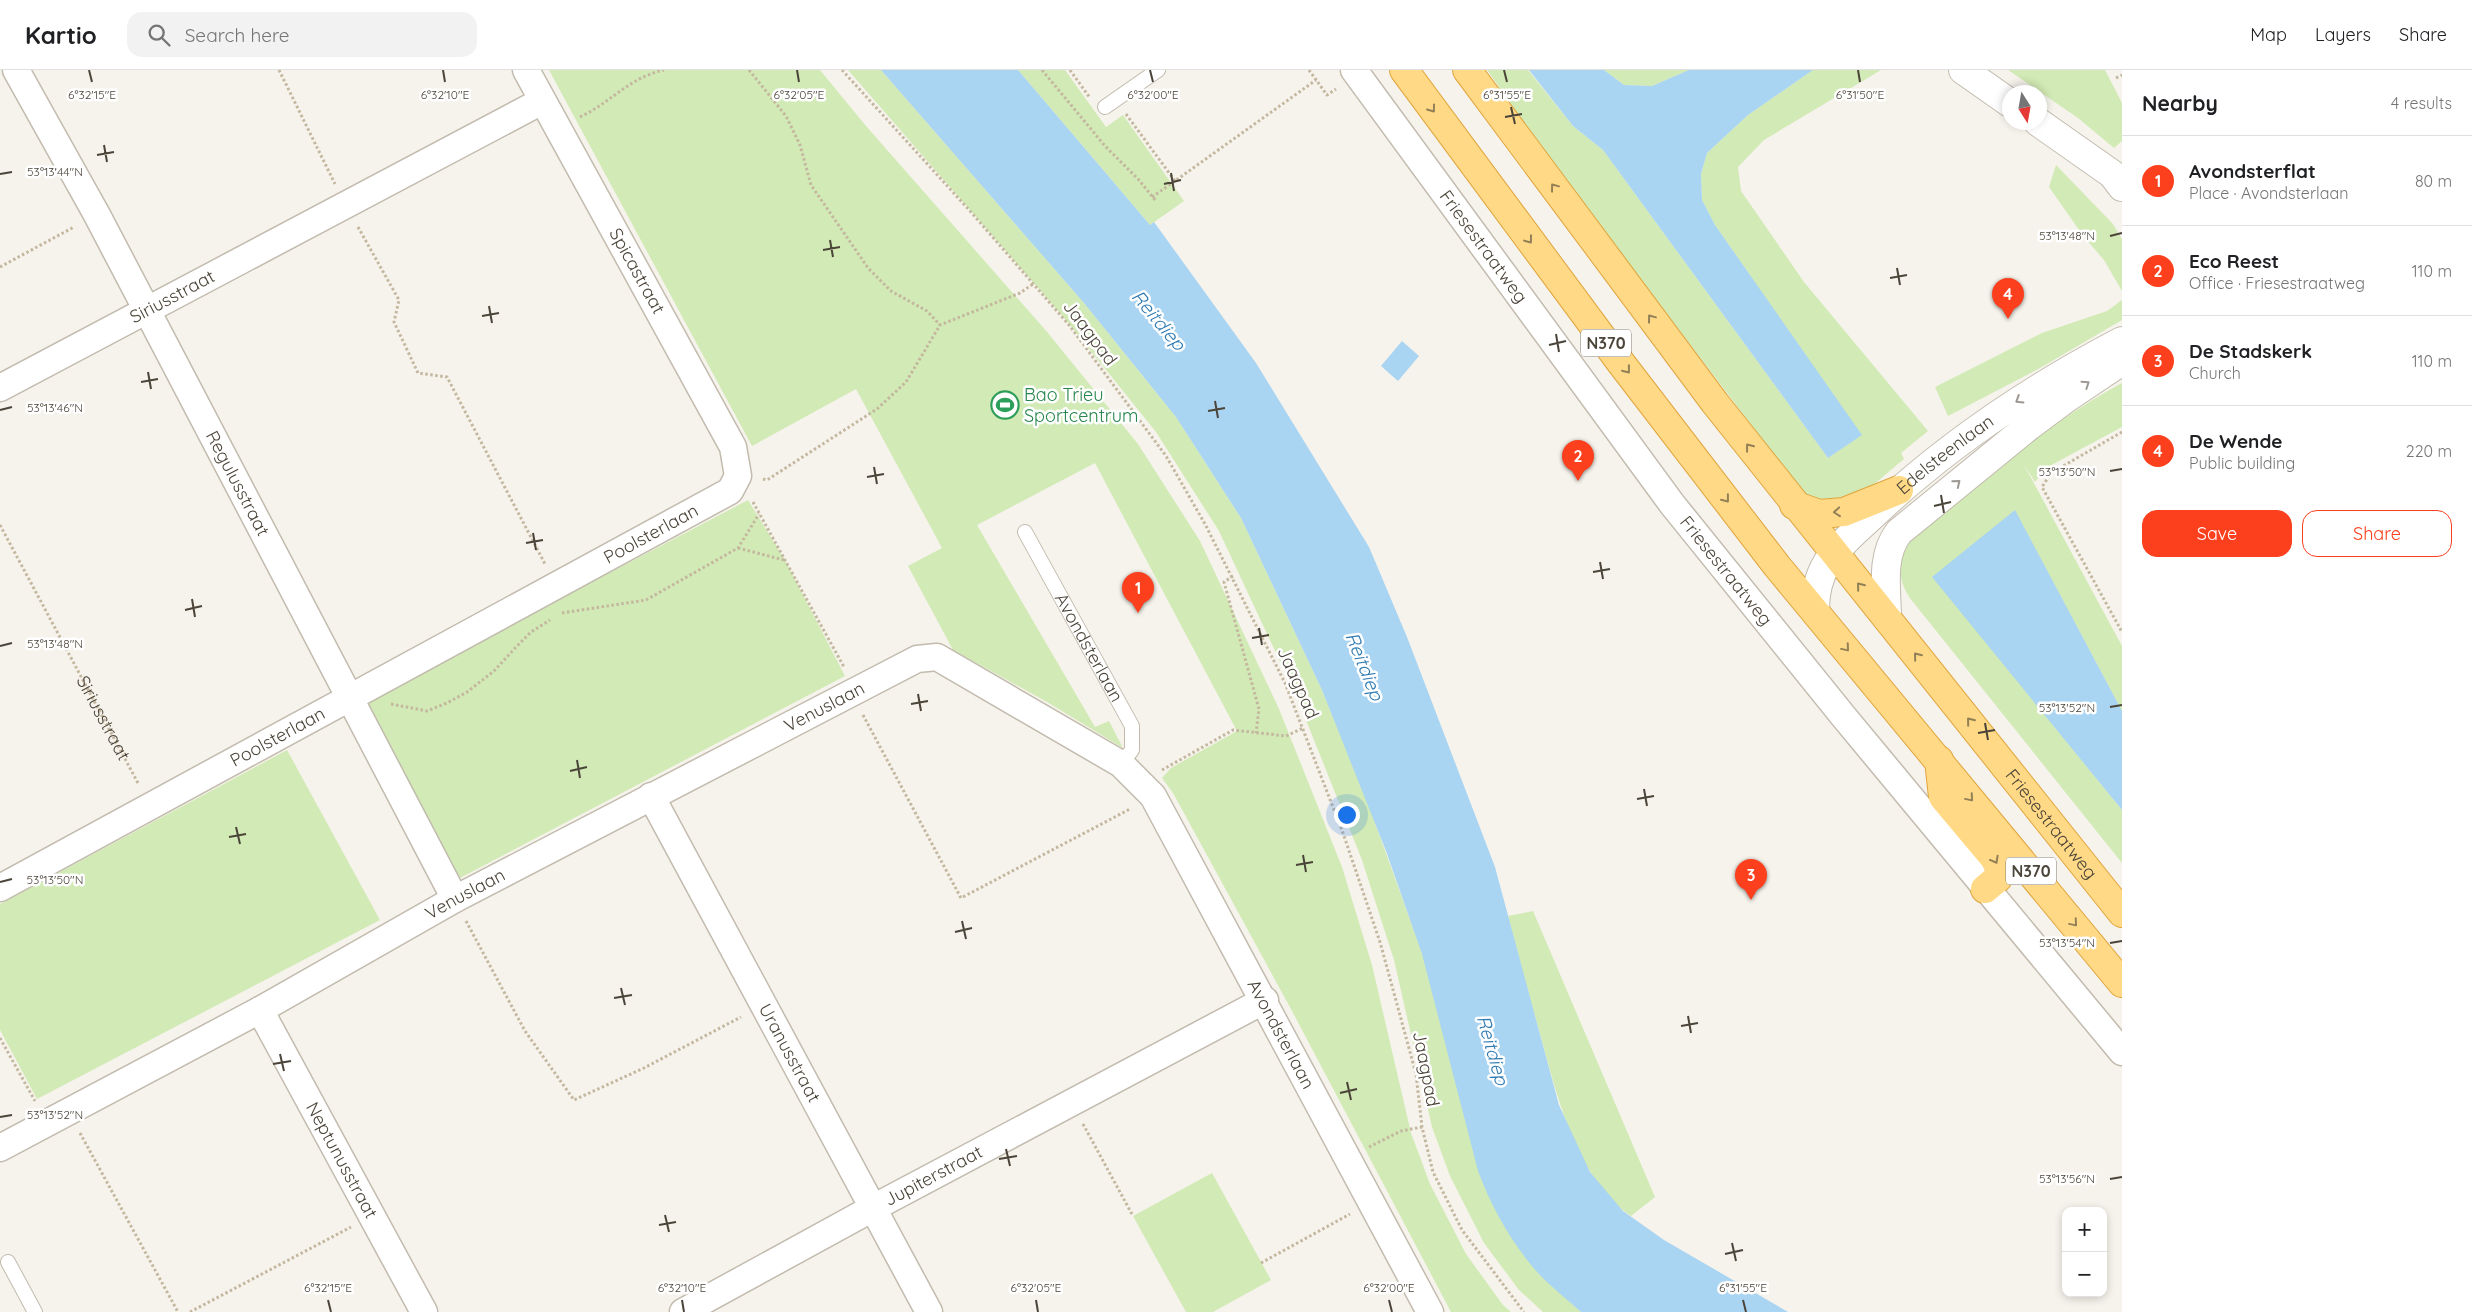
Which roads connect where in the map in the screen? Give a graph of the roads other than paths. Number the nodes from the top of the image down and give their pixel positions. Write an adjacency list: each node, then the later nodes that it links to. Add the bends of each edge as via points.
1 (16, 70): 13 (street, Regulusstraat, via 97,215)
2 (526, 70): 9 (street, Spicastraat)
3 (1158, 70): 10 (lane)
4 (1354, 70): 30 (street, Friesestraatweg, via 1672,504)
5 (1404, 70): 22 (highway, N370, one-way to 22, via 1627,371 1777,566)
6 (1466, 70): 19 (highway, Friesestraatweg / N370, one-way to 6)
7 (1963, 70): 8 (street)
8 (2002, 97)
9 (542, 101): 13 (street, Siriusstraat); 17 (street, Spicastraat, via 734,447)
10 (1099, 104)
11 (2047, 128): 12 (street, via 2112,174)
12 (2122, 187)
13 (145, 310): 16 (street, Siriusstraat); 25 (street, Regulusstraat)
14 (2122, 341): 18 (street, Edelsteenlaan, one-way to 18, via 1993,416)
15 (2122, 361): 23 (street, Edelsteenlaan, one-way to 15, via 1886,560 1894,538 2060,402)
16 (0, 388)
17 (738, 476): 25 (street, Poolsterlaan, via 730,491)
18 (1899, 490): 19 (highway, one-way to 19, via 1844,512 1819,514); 21 (street, Edelsteenlaan)
19 (1794, 505): 21 (highway, Friesestraatweg / N370)
20 (1025, 532): 27 (lane, Avondsterlaan, via 1132,726 1132,750)
21 (1834, 554): 22 (street, Edelsteenlaan, via 1821,574); 23 (highway, Friesestraatweg / N370, one-way to 21)
22 (1815, 610): 26 (highway, N370, one-way to 26)
23 (1887, 618): 32 (highway, Friesestraatweg / N370, one-way to 23)
24 (937, 657): 27 (street, Avondsterlaan); 28 (street, Venuslaan, via 917,659)
25 (350, 696): 29 (street, Poolsterlaan); 31 (street, Regulusstraat)
26 (1939, 760): 30 (highway, one-way to 30, via 1943,797 1995,858 1999,869 1998,878); 33 (highway, N370, one-way to 33)
27 (1121, 764): 34 (street, Avondsterlaan, via 1153,796)
28 (651, 796): 31 (street, Venuslaan); 38 (street, Uranusstraat)
29 (0, 888)
30 (1985, 889): 36 (street, Friesestraatweg)
31 (454, 899): 35 (street, Venuslaan)
32 (2122, 913)
33 (2122, 983)
34 (1265, 1000): 38 (street, Jupiterstraat); 44 (street, Avondsterlaan)
35 (260, 1010): 37 (street, Venuslaan); 41 (street, Neptunusstraat)
36 (2122, 1052)
37 (0, 1148)
38 (873, 1208): 42 (street, Jupiterstraat); 43 (street, Uranusstraat)
39 (8, 1262): 40 (lane)
40 (35, 1312)
41 (424, 1312)
42 (683, 1312)
43 (929, 1312)
44 (1430, 1312)

